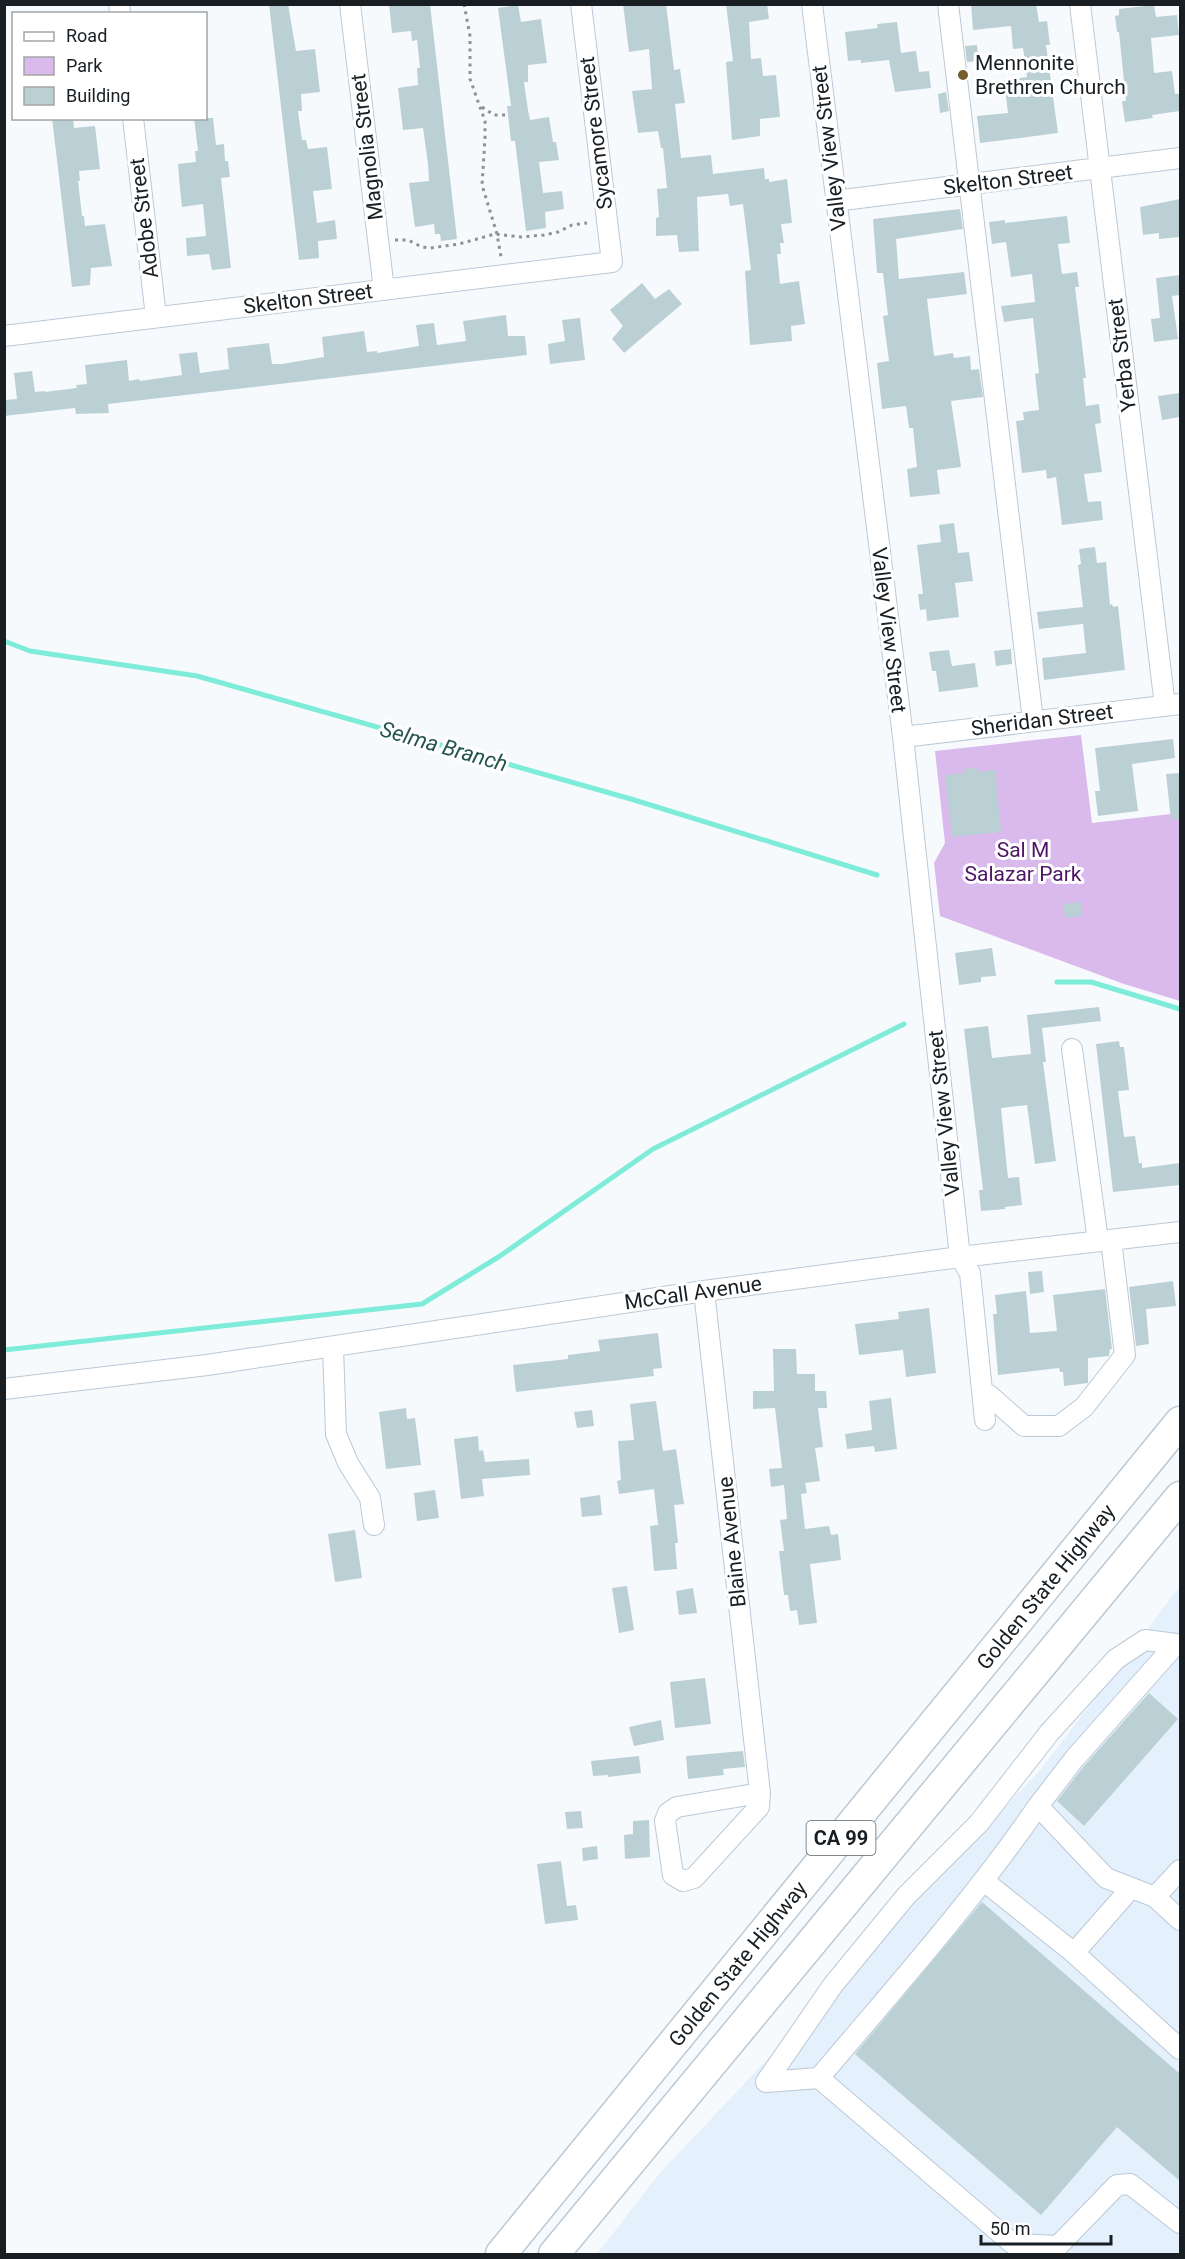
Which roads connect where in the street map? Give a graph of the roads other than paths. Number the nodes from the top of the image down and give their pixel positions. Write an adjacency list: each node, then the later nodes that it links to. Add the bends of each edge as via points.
1 (350, 4): 12 (street, Magnolia Street)
2 (581, 4): 11 (street, Sycamore Street)
3 (812, 4): 10 (street, Valley View Street)
4 (948, 4): 9 (street)
5 (1080, 4): 8 (street, Yerba Street)
6 (133, 120): 13 (street, Adobe Street)
7 (1180, 158): 8 (street, Skelton Street)
8 (1100, 169): 9 (street, Skelton Street); 15 (street, Yerba Street)
9 (970, 184): 10 (street, Skelton Street); 16 (street)
10 (835, 201): 17 (street, Valley View Street)
11 (612, 262): 12 (street, Skelton Street)
12 (384, 290): 13 (street, Skelton Street)
13 (156, 318): 14 (street, Skelton Street)
14 (4, 336)
15 (1173, 705): 16 (street, Sheridan Street)
16 (1033, 722): 17 (street, Sheridan Street)
17 (903, 737): 21 (street, Valley View Street)
18 (1072, 1049): 20 (street)
19 (1180, 1233): 20 (street, McCall Avenue)
20 (1104, 1241): 21 (street, McCall Avenue); 25 (street, via 1125,1355 1084,1407 1059,1426 1024,1426)
21 (960, 1257): 22 (street, McCall Avenue); 25 (street, Valley View Street, via 970,1273)
22 (704, 1291): 23 (street, McCall Avenue); 31 (street, Blaine Avenue)
23 (333, 1347): 24 (street, McCall Avenue); 29 (street, via 336,1434 348,1463 370,1498)
24 (4, 1389)
25 (982, 1391): 26 (street, Valley View Street)
26 (985, 1420)
27 (1180, 1422): 42 (highway, Golden State Highway / CA 99)
28 (1180, 1497): 43 (highway, Golden State Highway / CA 99)
29 (374, 1525)
30 (1178, 1645): 32 (street, via 1075,1758); 40 (street, via 1145,1641 1116,1659 1049,1733 979,1823 906,1896 833,1985 766,2082)
31 (760, 1793): 31 (street, via 677,1807 668,1813 665,1821 673,1875 683,1881 694,1878 759,1807)
32 (1038, 1806): 34 (street); 35 (street, via 1106,1878)
33 (1180, 1870): 36 (street)
34 (984, 1881): 38 (street); 40 (street)
35 (1131, 1888): 36 (street); 38 (street)
36 (1155, 1897): 37 (street)
37 (1180, 1920)
38 (1074, 1953): 39 (street)
39 (1180, 2049)
40 (819, 2078): 41 (street, via 1013,2244 1058,2246 1117,2185 1124,2184 1130,2184)
41 (1180, 2223)
42 (501, 2254)
43 (554, 2254)

